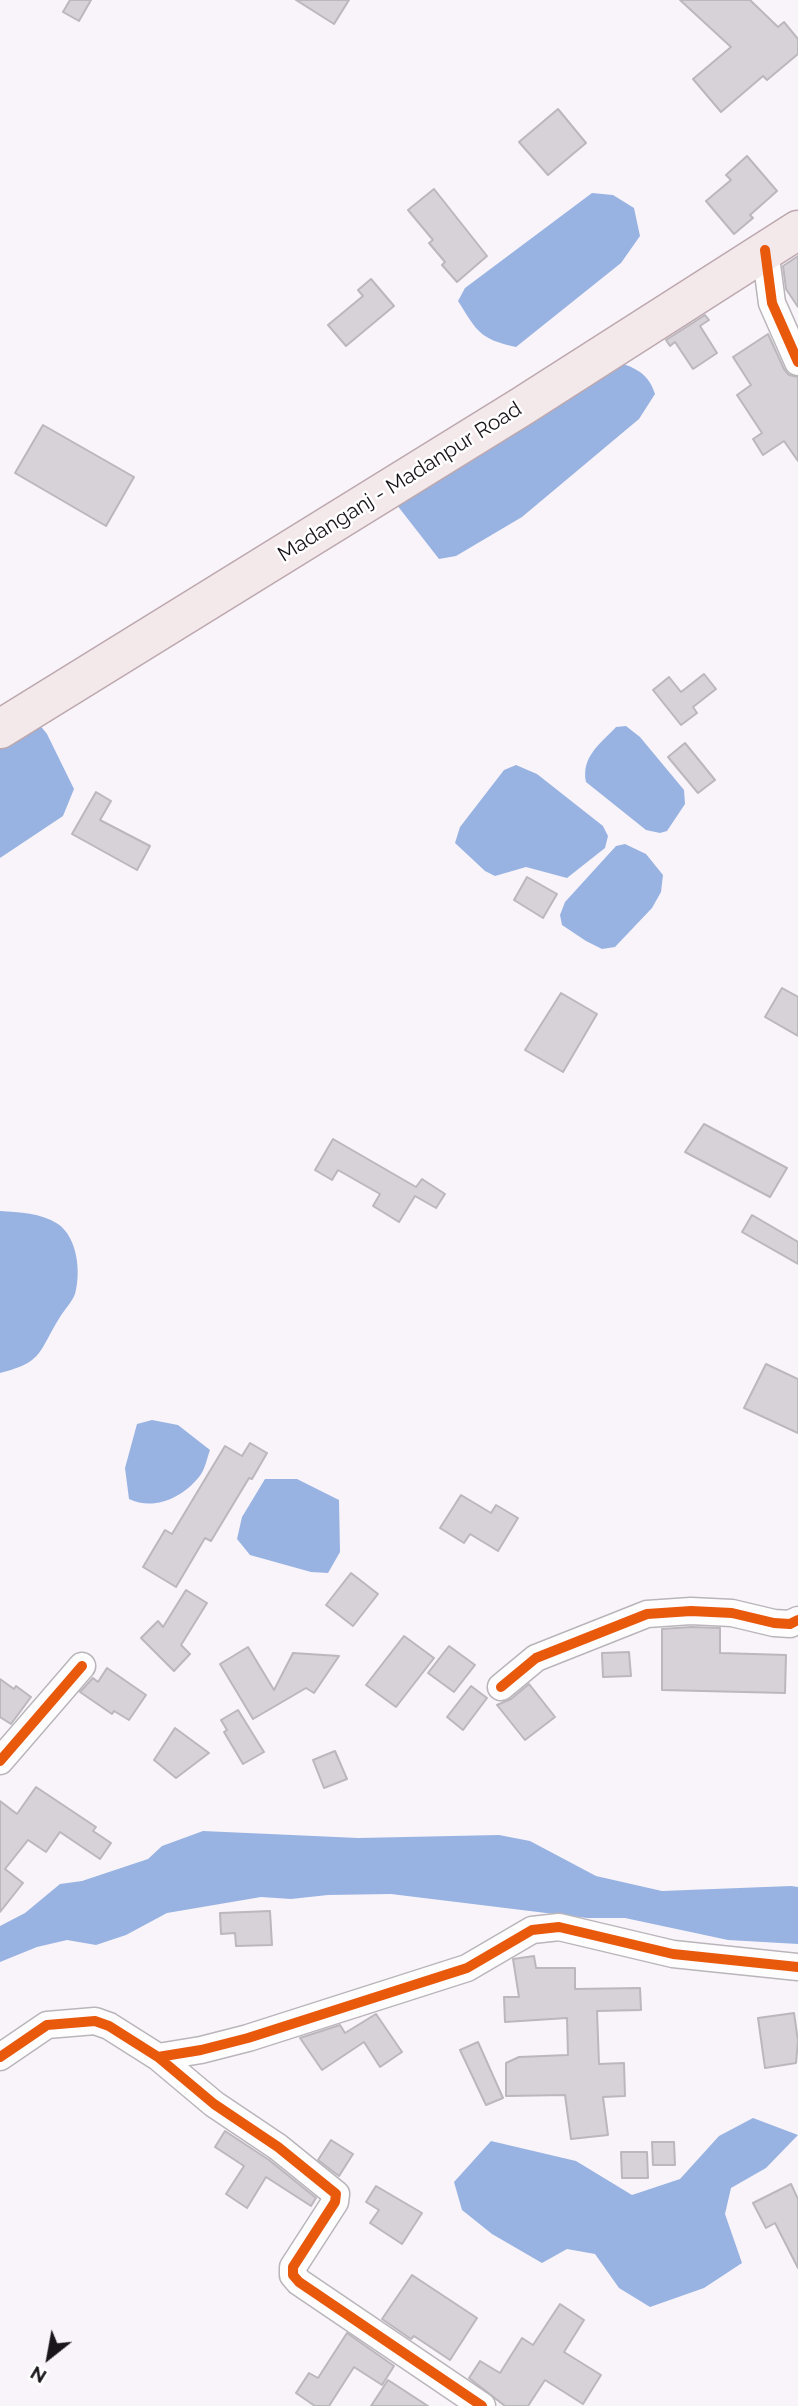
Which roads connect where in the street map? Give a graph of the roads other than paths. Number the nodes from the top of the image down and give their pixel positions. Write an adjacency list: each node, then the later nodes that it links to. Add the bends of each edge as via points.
1 (798, 230): 2 (main road, Madanganj - Madanpur Road)
2 (765, 250): 3 (street, via 772,303); 4 (main road, Madanganj - Madanpur Road, via 521,407)
3 (798, 362)
4 (0, 729)
5 (798, 1620): 7 (street, via 774,1623 732,1613 691,1611 647,1614 536,1658)
6 (82, 1666): 8 (street)
7 (501, 1687)
8 (0, 1761)
9 (798, 1967): 11 (street, via 673,1954 559,1927 532,1930 467,1968 248,2038)
10 (0, 2057): 11 (street, via 47,2025 95,2021)
11 (158, 2057): 12 (street, via 336,2194 293,2267 299,2282)
12 (482, 2406)

